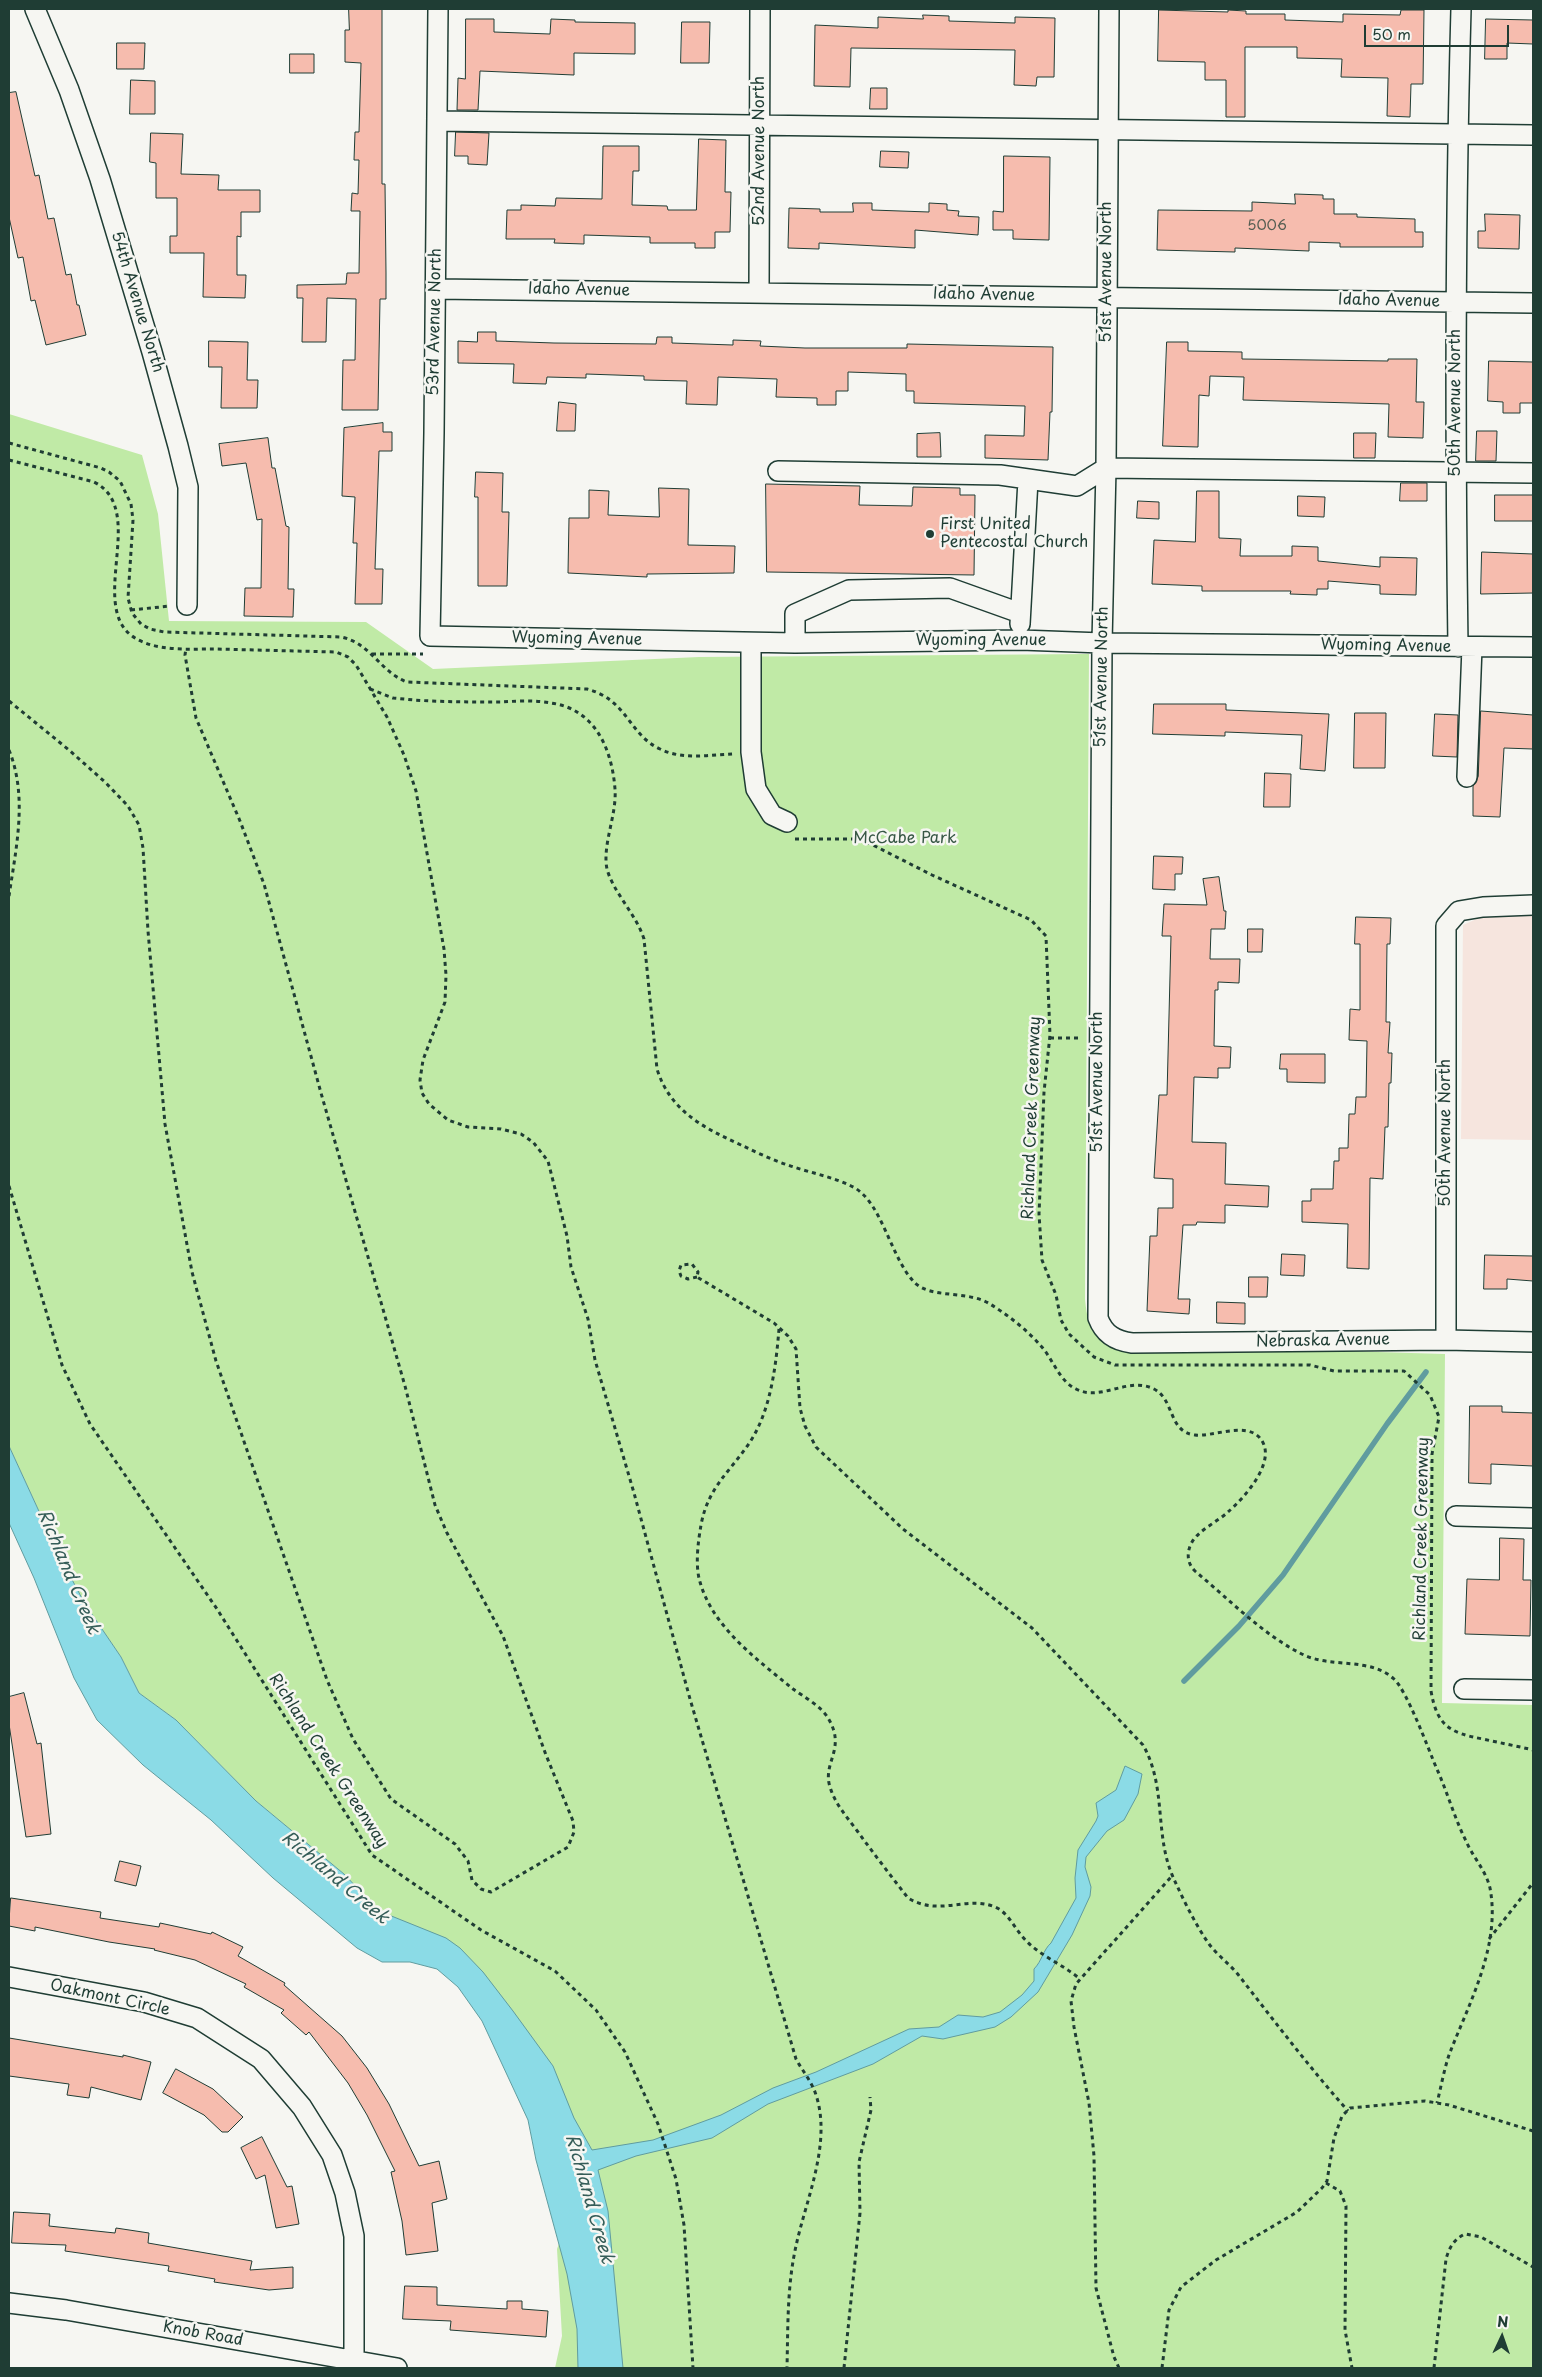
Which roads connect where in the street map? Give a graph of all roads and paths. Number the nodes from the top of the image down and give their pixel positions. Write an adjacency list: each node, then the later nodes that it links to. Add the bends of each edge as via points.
1 (36, 9): 23 (street, 54th Avenue North, via 100,179 176,437 188,486)
2 (438, 9): 6 (street, 53rd Avenue North)
3 (760, 9): 7 (street, 52nd Avenue North)
4 (1109, 9): 8 (street, 51st Avenue North)
5 (1461, 9): 9 (street, 50th Avenue North)
6 (437, 121): 7 (street); 11 (street, 53rd Avenue North)
7 (760, 126): 8 (street); 12 (street, 52nd Avenue North)
8 (1108, 130): 9 (street); 13 (street, 51st Avenue North)
9 (1457, 134): 10 (street); 14 (street, 50th Avenue North)
10 (1533, 135)
11 (436, 289): 12 (street, Idaho Avenue); 26 (street, 53rd Avenue North)
12 (759, 292): 13 (street, Idaho Avenue)
13 (1107, 296): 14 (street, Idaho Avenue); 18 (street, 51st Avenue North)
14 (1457, 303): 15 (street, Idaho Avenue); 20 (street, 50th Avenue North)
15 (1533, 303)
16 (9, 443): 24 (path, via 101,468 120,481 132,512 128,598)
17 (9, 460): 33 (path, via 94,482 106,489 114,501 117,519 114,594 123,625 144,643)
18 (1106, 468): 20 (street); 22 (street, via 1077,486); 30 (street, 51st Avenue North)
19 (778, 471): 22 (street, via 1000,475)
20 (1456, 473): 21 (street); 31 (street, 50th Avenue North)
21 (1533, 473)
22 (1028, 480): 25 (street)
23 (187, 605): 24 (path)
24 (131, 610): 34 (path, via 141,624 156,631 340,637 358,642)
25 (1020, 613): 27 (street); 29 (street, via 950,588 849,590 795,614)
26 (430, 636): 28 (street, Wyoming Avenue); 34 (path, via 429,654)
27 (1021, 640): 29 (street, Wyoming Avenue); 30 (street, Wyoming Avenue)
28 (751, 643): 29 (street, Wyoming Avenue); 40 (street, via 754,783 765,808)
29 (795, 643)
30 (1102, 643): 31 (street, Wyoming Avenue); 48 (street, 51st Avenue North, via 1097,1312 1102,1327)
31 (1465, 647): 32 (street, Wyoming Avenue); 39 (street, 50th Avenue North)
32 (1533, 647)
33 (186, 648): 35 (path, via 336,652 352,660); 36 (path, via 196,718 240,822 272,912 405,1386 435,1505 446,1533 503,1636 573,1821 574,1832 568,1847 491,1892 481,1889 472,1880 468,1861 455,1844 391,1799 353,1739 327,1680 228,1398 197,1294 165,1124 139,826 128,806 105,782)
34 (372, 654): 38 (path, via 397,677 414,683 572,688 597,692 618,705 643,736 661,750 693,756 736,753)
35 (370, 689): 58 (path, via 393,698 414,700 550,702 576,711 596,728 605,745 614,788 607,869 641,930 648,962 657,1070 664,1088 683,1113 715,1134 768,1158 860,1191 870,1202 905,1270 917,1284 934,1291 968,1295 990,1304 1040,1345 1064,1380 1076,1390 1093,1392 1143,1385 1165,1398 1175,1423 1184,1432 1197,1435 1245,1431 1257,1436 1265,1452 1260,1474 1236,1505 1194,1539 1188,1553 1189,1563 1270,1634 1294,1650 1312,1658 1376,1669 1400,1685 1465,1840 1488,1880 1491,1913); 71 (path, via 404,755 416,792 444,949 445,1002 423,1060 422,1094 448,1120 468,1127 521,1134 534,1142 548,1161 567,1236 571,1267 588,1319 595,1360 690,1699 796,2059 815,2093 820,2120 819,2159 794,2255 788,2299)
36 (9, 701)
37 (9, 750): 41 (path, via 17,777 19,827)
38 (737, 763)
39 (1467, 777)
40 (787, 831): 43 (path, Richland Creek Greenway, via 864,841 1031,920 1043,931 1047,941)
41 (9, 896)
42 (1533, 905): 49 (street, 50th Avenue North, via 1483,906 1459,911 1446,926)
43 (1050, 1038): 44 (path); 55 (path, Richland Creek Greenway, via 1044,1092 1039,1214 1043,1266 1056,1295 1064,1327 1094,1357 1115,1365 1310,1365 1334,1371 1404,1371 1424,1389 1439,1417 1432,1454 1431,1690 1434,1706 1444,1724 1459,1735)
44 (1088, 1038)
45 (9, 1186): 70 (path, Richland Creek Greenway, via 59,1358 90,1424 217,1609 372,1855 481,1930 537,1959 571,1984 596,2010 625,2052 658,2124 676,2179 684,2225)
46 (697, 1277): 46 (path, via 696,1267 681,1265 681,1276 688,1279); 47 (path)
47 (779, 1328): 56 (path, via 796,1349 800,1408 816,1447 903,1529 1032,1628 1143,1745 1151,1758 1158,1785 1163,1843); 60 (path, via 777,1356 763,1413 751,1441 711,1492 703,1516 699,1580 707,1602 724,1628 826,1715 835,1731 836,1746 829,1772 829,1785 834,1797 908,1898 920,1905 937,1907 978,1904 995,1907 1006,1914 1035,1950 1066,1967)
48 (1114, 1338): 49 (street, Nebraska Avenue, via 1141,1344)
49 (1446, 1340): 50 (street, Nebraska Avenue)
50 (1533, 1342)
51 (1456, 1516): 52 (street)
52 (1533, 1518)
53 (1464, 1689): 54 (street)
54 (1533, 1690)
55 (1533, 1750)
56 (1172, 1876): 60 (path); 63 (path, via 1210,1944)
57 (1533, 1883): 58 (path)
58 (1488, 1940): 62 (path, via 1478,1982 1448,2058)
59 (9, 1977): 68 (street, Oakmont Circle, via 144,2002 196,2018 261,2059 302,2108 332,2155 345,2193 354,2236)
60 (1080, 1979): 73 (path, via 1071,2001 1094,2148 1096,2288 1114,2357)
61 (870, 2097): 72 (path, via 871,2110 859,2162 860,2214)
62 (1437, 2103): 63 (path, via 1408,2101); 64 (path)
63 (1348, 2110): 65 (path, via 1342,2116 1334,2138)
64 (1533, 2131)
65 (1326, 2183): 74 (path, via 1297,2212 1216,2260 1181,2288 1169,2310); 75 (path, via 1340,2192 1346,2206 1345,2330)
66 (1533, 2267): 76 (path, via 1481,2237 1465,2234 1456,2240 1446,2259)
67 (9, 2303): 68 (street, Knob Road, via 66,2310)
68 (354, 2361): 69 (street, Knob Road)
69 (397, 2368)
70 (693, 2368)
71 (787, 2368)
72 (844, 2368)
73 (1120, 2368)
74 (1162, 2368)
75 (1352, 2368)
76 (1434, 2368)

